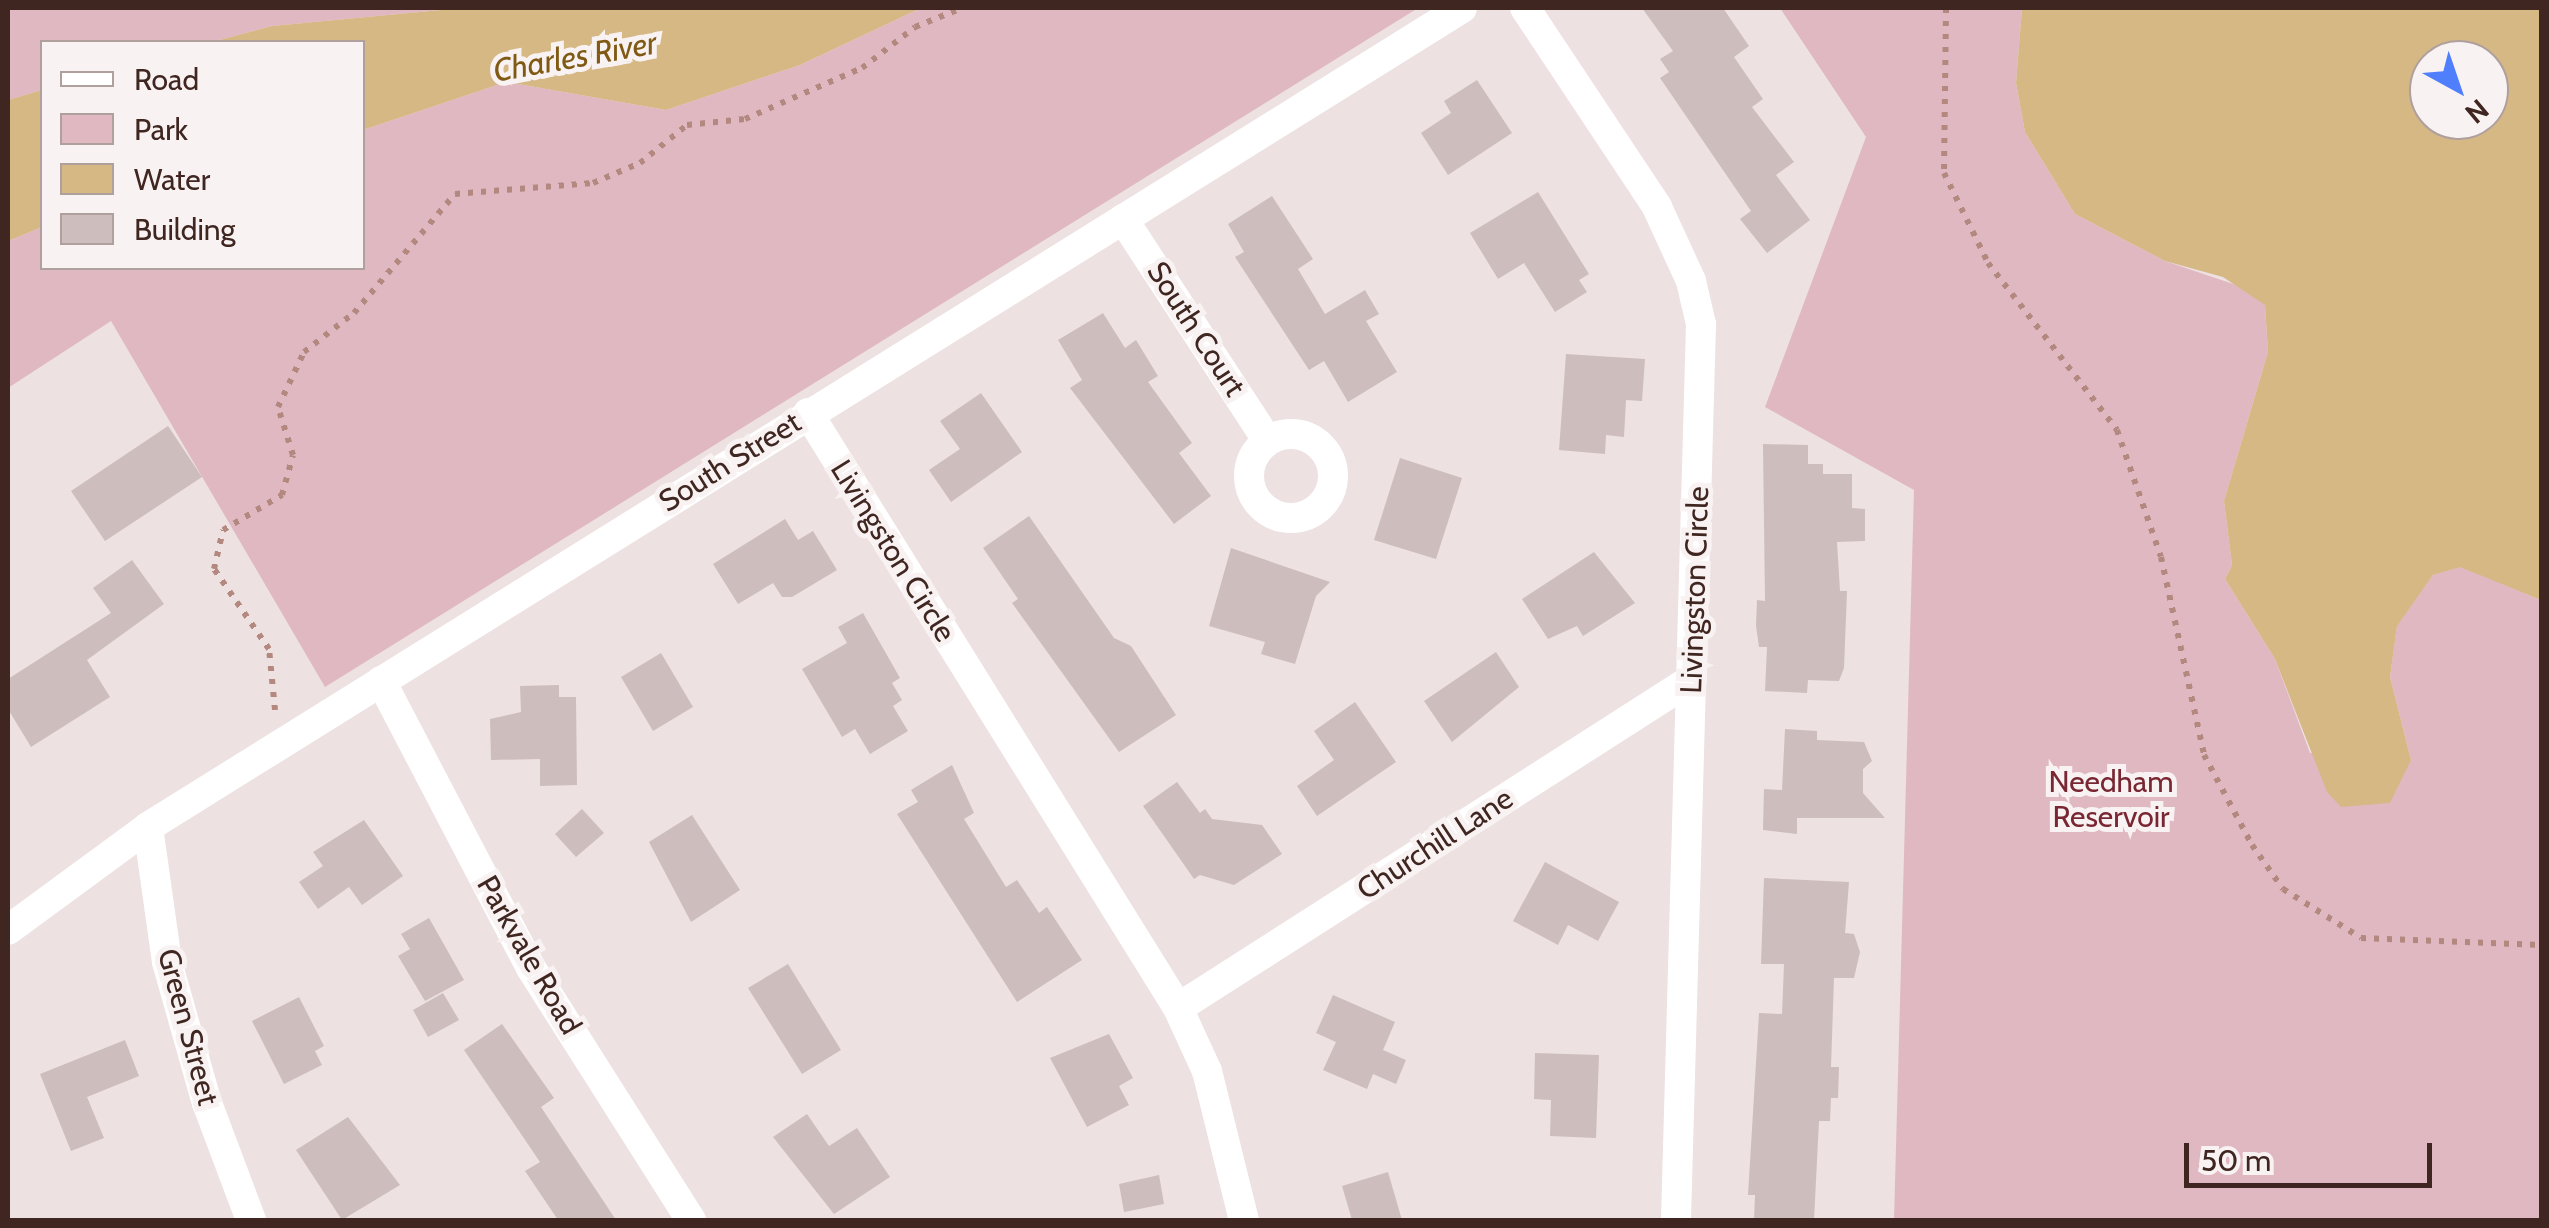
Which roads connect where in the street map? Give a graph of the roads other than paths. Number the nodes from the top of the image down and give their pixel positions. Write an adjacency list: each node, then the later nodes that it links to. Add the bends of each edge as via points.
1 (1462, 8): 3 (street, South Street)
2 (1525, 8): 6 (street, Livingston Circle, via 1641,180 1697,302 1703,345)
3 (1123, 219): 4 (street, South Street); 5 (street, South Court)
4 (808, 413): 7 (street, South Street); 10 (street, Livingston Circle)
5 (1267, 440)
6 (1692, 679): 10 (street, Churchill Lane); 14 (street, Livingston Circle)
7 (381, 682): 8 (street, South Street); 12 (street, Parkvale Road, via 531,968)
8 (148, 827): 9 (street, South Street); 11 (street, Green Street, via 166,962 207,1103)
9 (8, 930)
10 (1178, 1008): 13 (street, Livingston Circle, via 1207,1071)
11 (251, 1220)
12 (691, 1220)
13 (1244, 1220)
14 (1676, 1220)

